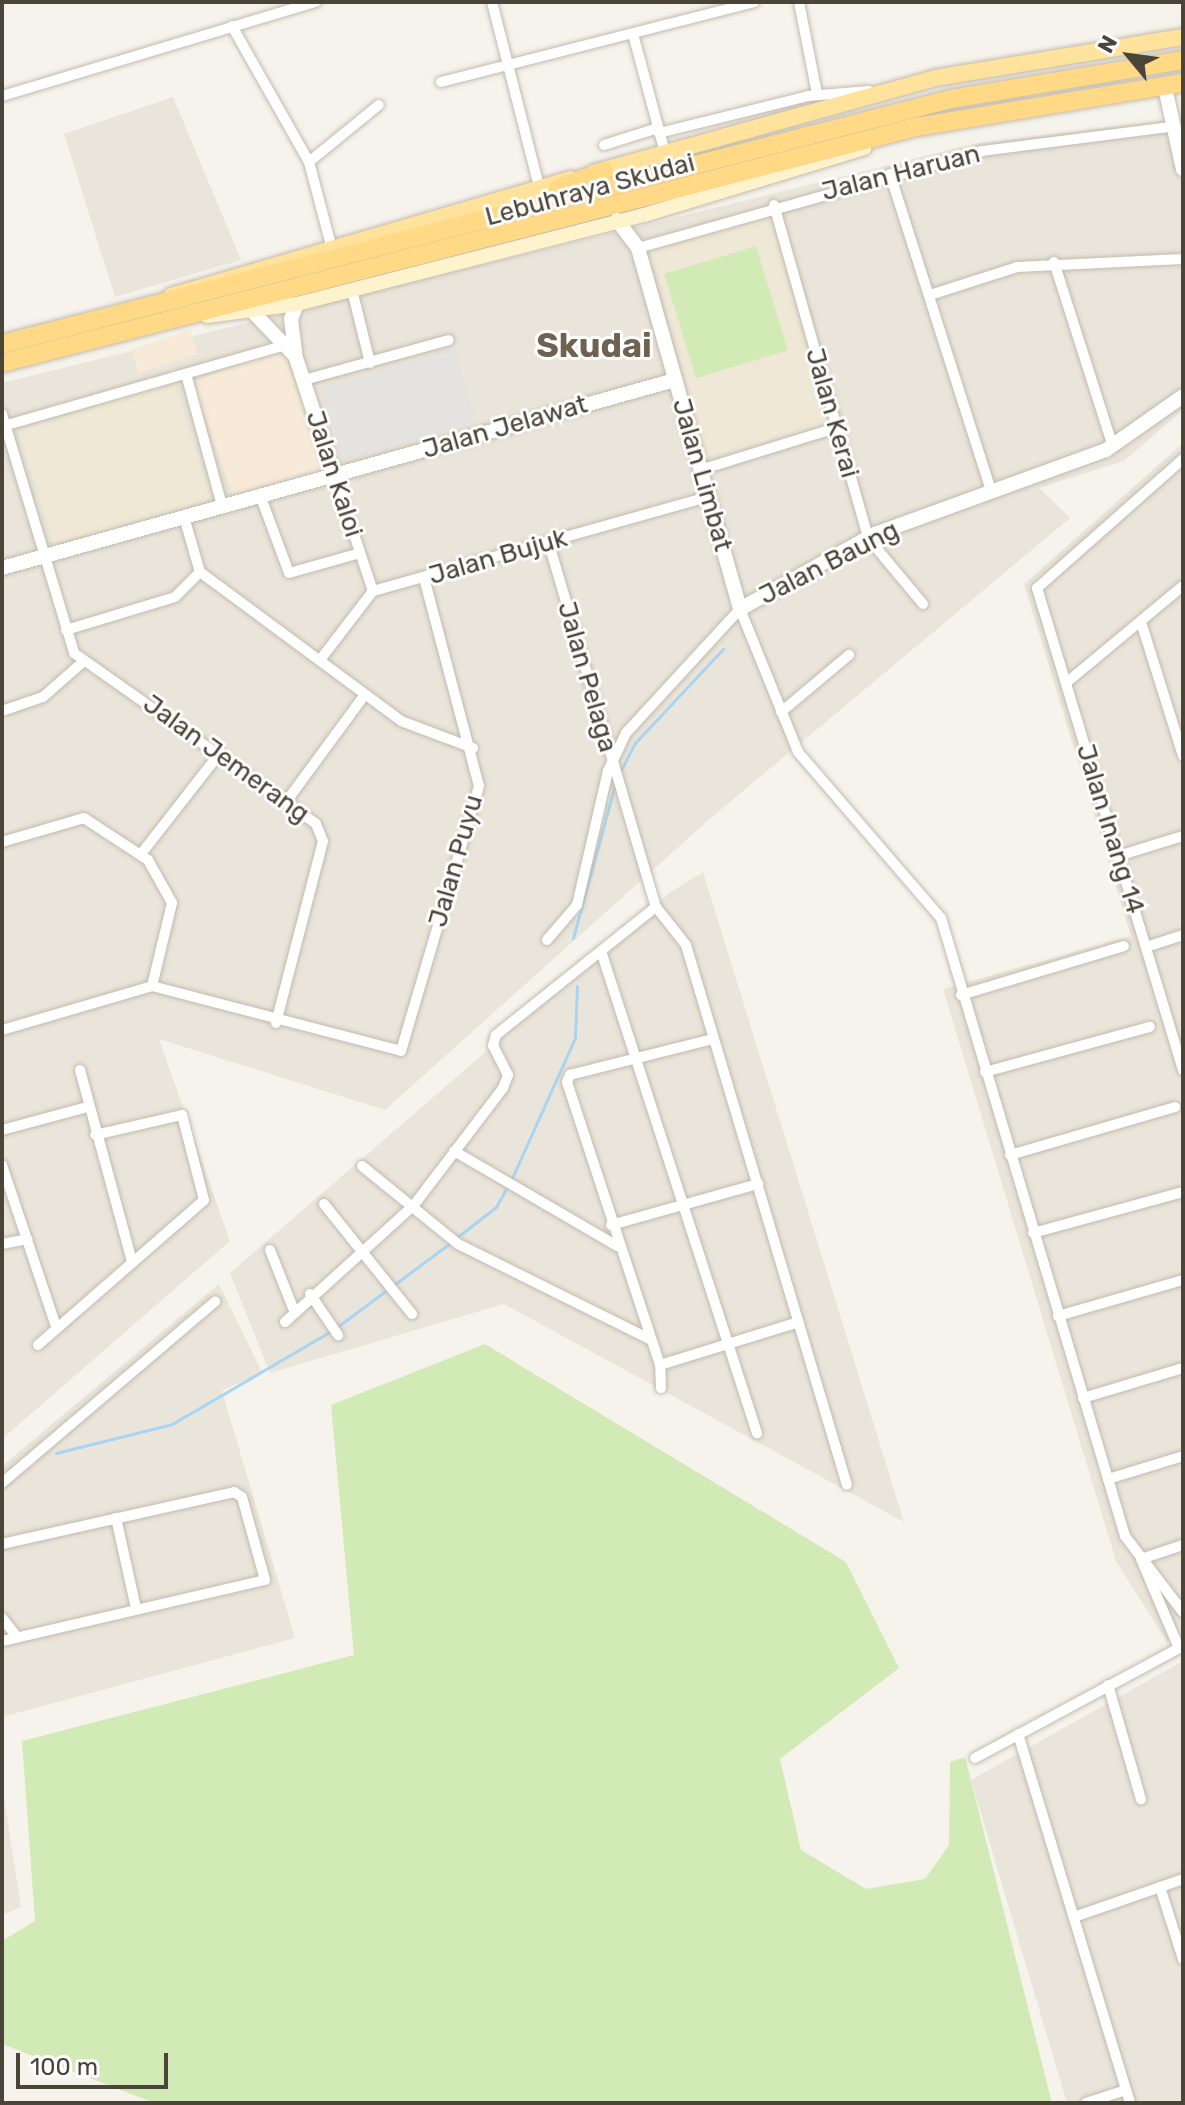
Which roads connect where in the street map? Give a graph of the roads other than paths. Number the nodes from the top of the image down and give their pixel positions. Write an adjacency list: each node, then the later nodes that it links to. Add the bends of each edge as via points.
1 (316, 2): 5 (street)
2 (492, 2): 9 (street)
3 (754, 2): 6 (street)
4 (799, 2): 13 (street)
5 (232, 26): 14 (street); 21 (street)
6 (633, 34): 9 (street); 18 (street)
7 (1183, 37): 12 (main road)
8 (1183, 60): 29 (highway, Lebuhraya Skudai, via 951,99)
9 (509, 68): 10 (street); 25 (street)
10 (441, 82)
11 (1177, 89): 16 (highway, Lebuhraya Skudai, via 1141,90); 17 (street)
12 (888, 90): 13 (street); 20 (main road)
13 (817, 94): 18 (street)
14 (2, 96)
15 (379, 105): 21 (street)
16 (916, 127): 27 (main road, via 816,167); 39 (highway, Lebuhraya Skudai)
17 (1169, 127): 22 (street); 24 (street, Jalan Haruan, via 982,151)
18 (659, 131): 19 (street); 20 (street)
19 (604, 145)
20 (665, 153): 23 (main road)
21 (309, 162): 30 (street)
22 (1183, 169)
23 (604, 171): 25 (main road); 29 (highway)
24 (890, 174): 26 (street, Jalan Haruan); 35 (street)
25 (539, 186): 30 (main road)
26 (774, 205): 31 (street, Jalan Haruan); 51 (street, Jalan Kerai)
27 (644, 215): 28 (main road); 31 (street, Jalan Limbat)
28 (617, 220): 31 (street, Jalan Limbat); 34 (main road)
29 (439, 230): 37 (highway, Lebuhraya Skudai)
30 (331, 245): 37 (main road, via 191,285)
31 (638, 248): 48 (street, Jalan Limbat)
32 (1183, 259): 33 (street)
33 (1054, 262): 35 (street); 52 (street)
34 (352, 290): 36 (main road); 45 (street)
35 (930, 295): 56 (street)
36 (297, 304): 38 (main road); 43 (street, Jalan Kaloi, via 291,319)
37 (152, 305): 41 (highway, Lebuhraya Skudai)
38 (254, 313): 39 (main road); 42 (street, Jalan Kaloi)
39 (198, 316): 44 (highway, Lebuhraya Skudai)
40 (449, 340): 45 (street)
41 (2, 344)
42 (286, 345): 43 (street, Jalan Kaloi); 46 (street)
43 (296, 358): 47 (street, Jalan Kaloi)
44 (2, 363)
45 (370, 363): 47 (street)
46 (186, 374): 50 (street); 59 (street)
47 (304, 380): 55 (street, Jalan Kaloi)
48 (675, 380): 54 (street, Jalan Limbat); 55 (street, Jalan Jelawat)
49 (1183, 396): 52 (street, Jalan Baung)
50 (4, 419): 64 (street)
51 (836, 428): 54 (street); 61 (street, Jalan Kerai)
52 (1113, 447): 56 (street, Jalan Baung)
53 (1183, 459): 77 (street, Jalan Inang 14, via 1037,588)
54 (700, 470): 58 (street, Jalan Limbat)
55 (334, 474): 57 (street, Jalan Jelawat); 63 (street, Jalan Kaloi)
56 (991, 491): 61 (street, Jalan Baung)
57 (260, 495): 59 (street, Jalan Jelawat); 63 (street, via 289,573)
58 (707, 497): 62 (street, Jalan Bujuk); 71 (street, Jalan Limbat)
59 (222, 506): 60 (street, Jalan Jelawat)
60 (184, 517): 64 (street, Jalan Jelawat); 66 (street)
61 (868, 538): 70 (street, Jalan Kerai); 71 (street, Jalan Baung)
62 (549, 544): 67 (street, Jalan Bujuk); 84 (street, Jalan Pelaga)
63 (360, 553): 69 (street, Jalan Kaloi)
64 (45, 557): 65 (street, Jalan Jelawat); 73 (street)
65 (2, 568)
66 (200, 572): 73 (street, via 175,597); 75 (street)
67 (424, 578): 69 (street, Jalan Bujuk); 81 (street, Jalan Puyu)
68 (1183, 586): 72 (street)
69 (373, 591): 75 (street)
70 (923, 604)
71 (740, 609): 80 (street); 84 (street, Jalan Baung, via 643,713)
72 (1141, 622): 77 (street); 83 (street)
73 (66, 630): 76 (street)
74 (849, 655): 80 (street)
75 (320, 660): 78 (street)
76 (84, 661): 79 (street, via 43,697); 82 (street, Jalan Jemerang)
77 (1066, 683): 89 (street, Jalan Inang 14)
78 (364, 696): 81 (street, via 427,734); 85 (street)
79 (2, 711)
80 (781, 712): 97 (street, via 798,752 941,918)
81 (473, 748): 98 (street, Jalan Puyu, via 479,786 401,1051)
82 (220, 753): 85 (street, Jalan Jemerang); 88 (street)
83 (1183, 756)
84 (612, 759): 90 (street); 92 (street, Jalan Pelaga, via 577,905)
85 (286, 802): 98 (street, Jalan Jemerang, via 316,824 323,841)
86 (1183, 836): 89 (street)
87 (2, 842): 88 (street, via 84,818)
88 (141, 854): 96 (street, via 165,882 172,903)
89 (1118, 856): 94 (street, Jalan Inang 14)
90 (656, 907): 95 (street); 102 (street, via 681,934)
91 (1183, 935): 94 (street)
92 (547, 940)
93 (1124, 946): 97 (street)
94 (1146, 947): 101 (street, Jalan Inang 14)
95 (601, 951): 103 (street); 111 (street, via 496,1035 493,1046 508,1075)
96 (152, 986): 98 (street); 100 (street)
97 (961, 995): 106 (street)
98 (276, 1023)
99 (1150, 1027): 106 (street)
100 (2, 1030)
101 (1178, 1032): 105 (street, Jalan Inang 14)
102 (713, 1039): 103 (street); 115 (street)
103 (638, 1060): 117 (street); 120 (street, via 570,1075 567,1082)
104 (80, 1070): 107 (street)
105 (1183, 1070)
106 (985, 1072): 112 (street)
107 (87, 1107): 109 (street); 110 (street)
108 (1175, 1107): 112 (street)
109 (2, 1130)
110 (95, 1135): 127 (street); 127 (street, via 182,1115 202,1173 204,1200)
111 (454, 1151): 119 (street); 124 (street)
112 (1010, 1155): 121 (street)
113 (2, 1165): 122 (street)
114 (362, 1166): 119 (street)
115 (758, 1184): 117 (street); 135 (street)
116 (1183, 1192): 121 (street)
117 (684, 1203): 120 (street); 140 (street)
118 (324, 1204): 126 (street)
119 (414, 1205): 126 (street); 138 (street, via 454,1240)
120 (611, 1225): 124 (street)
121 (1033, 1233): 133 (street)
122 (28, 1239): 123 (street); 136 (street)
123 (2, 1244)
124 (617, 1246): 138 (street)
125 (270, 1250): 131 (street)
126 (361, 1253): 129 (street); 132 (street)
127 (132, 1262): 136 (street)
128 (1183, 1280): 133 (street)
129 (310, 1294): 131 (street); 137 (street)
130 (215, 1302): 148 (street)
131 (293, 1308): 134 (street)
132 (412, 1314)
133 (1058, 1316): 144 (street)
134 (285, 1322)
135 (799, 1322): 140 (street); 149 (street)
136 (56, 1326): 139 (street)
137 (334, 1330)
138 (651, 1340): 141 (street)
139 (38, 1345)
140 (727, 1346): 141 (street); 145 (street)
141 (660, 1365): 143 (street)
142 (1183, 1368): 144 (street)
143 (661, 1388)
144 (1083, 1398): 147 (street)
145 (757, 1433)
146 (1183, 1456): 147 (street)
147 (1108, 1479): 153 (street, via 1125,1536)
148 (2, 1483)
149 (847, 1485)
150 (116, 1518): 151 (street); 154 (street); 154 (street, via 238,1492 265,1580)
151 (2, 1544)
152 (1183, 1545): 153 (street)
153 (1141, 1559): 155 (street); 159 (street)
154 (136, 1608): 157 (street)
155 (1183, 1612)
156 (2, 1618): 157 (street)
157 (15, 1634): 158 (street)
158 (2, 1641)
159 (1181, 1647): 160 (street)
160 (1108, 1685): 161 (street); 163 (street)
161 (1018, 1734): 162 (street); 166 (street)
162 (975, 1758)
163 (1141, 1799)
164 (1183, 1879): 165 (street)
165 (1160, 1887): 166 (street); 167 (street)
166 (1074, 1917): 168 (street)
167 (1183, 1959)
168 (1126, 2090): 169 (street); 170 (street)
169 (1086, 2103)
170 (1130, 2103)

